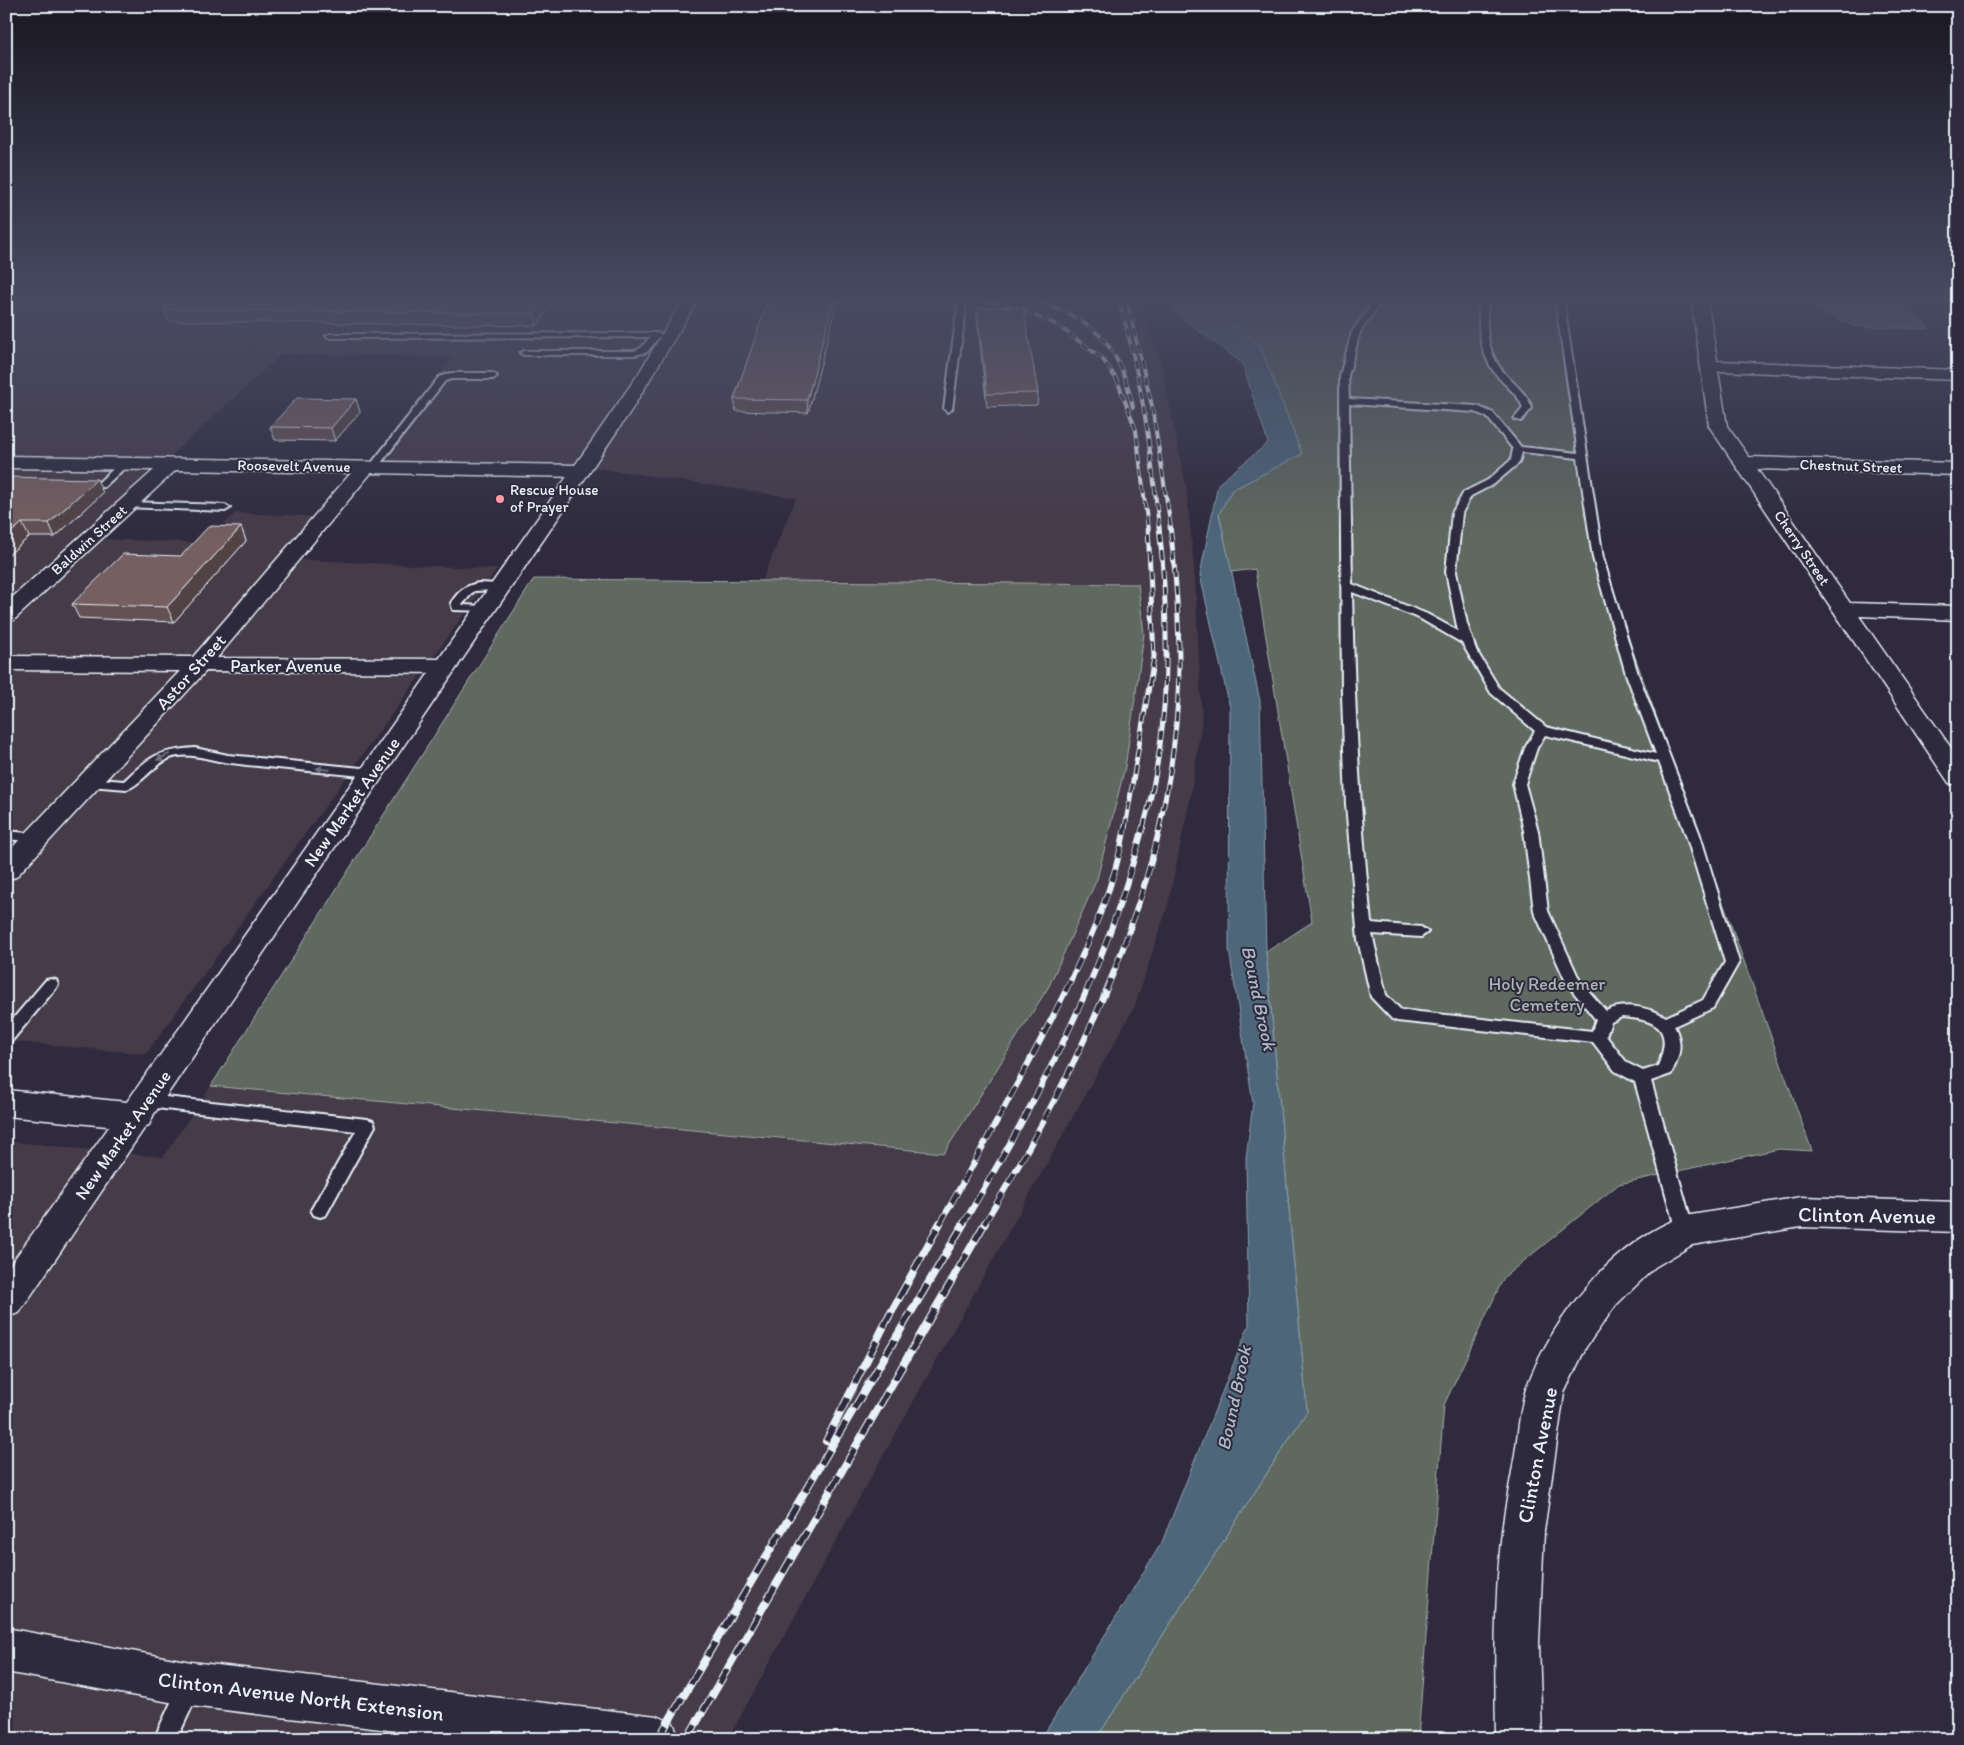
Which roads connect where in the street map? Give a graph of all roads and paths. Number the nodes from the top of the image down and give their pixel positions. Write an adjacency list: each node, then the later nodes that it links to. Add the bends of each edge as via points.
1 (442, 379): 19 (lane)
2 (642, 379): 21 (street, New Market Avenue, via 632,399)
3 (952, 379): 9 (lane)
4 (1344, 379): 8 (lane)
5 (1506, 379): 11 (lane, via 1526,398 1528,408)
6 (1571, 379): 14 (lane)
7 (1710, 379): 15 (street, Cherry Street, via 1718,426)
8 (1344, 401): 10 (lane, via 1477,409); 25 (lane)
9 (948, 409)
10 (1490, 415): 11 (lane); 12 (lane)
11 (1518, 419): 12 (lane)
12 (1510, 439): 13 (lane)
13 (1518, 449): 14 (lane); 29 (lane, via 1516,461 1491,482 1467,494 1457,513 1451,572)
14 (1583, 456): 34 (lane, via 1598,558 1632,674)
15 (1744, 462): 20 (street, Chestnut Street); 26 (street, Cherry Street)
16 (7, 463): 17 (street, Roosevelt Avenue)
17 (124, 464): 18 (street, Roosevelt Avenue); 22 (lane, via 101,485)
18 (172, 464): 19 (street, Roosevelt Avenue); 23 (street, Baldwin Street)
19 (370, 466): 21 (street, Roosevelt Avenue); 31 (street, Astor Street)
20 (1958, 469)
21 (581, 471): 32 (street, New Market Avenue)
22 (73, 484)
23 (127, 505): 24 (lane); 28 (street, Baldwin Street)
24 (226, 508)
25 (1346, 586): 29 (lane, via 1423,616); 41 (lane, via 1353,804)
26 (1843, 609): 27 (street); 36 (street, Cherry Street)
27 (1958, 613)
28 (6, 615)
29 (1467, 641): 33 (lane, via 1495,690)
30 (6, 663): 31 (street, Parker Avenue)
31 (198, 666): 32 (street, Parker Avenue); 37 (street, Astor Street)
32 (446, 666): 35 (street, New Market Avenue)
33 (1542, 730): 34 (lane); 44 (lane, via 1531,748 1519,784 1531,831 1541,911 1574,984)
34 (1665, 760): 45 (lane, via 1693,835 1732,962 1708,1004)
35 (372, 773): 37 (lane, one-way to 37, via 228,759 195,752 168,754 146,767 128,785); 50 (street, New Market Avenue)
36 (1958, 777)
37 (89, 782): 39 (street, Astor Street)
38 (6, 835): 39 (lane)
39 (38, 838): 40 (street, Astor Street)
40 (6, 871)
41 (1364, 928): 42 (lane); 46 (lane, via 1380,997 1397,1015)
42 (1421, 932)
43 (51, 984): 47 (lane)
44 (1604, 1019): 45 (lane, via 1620,1011 1648,1014); 46 (lane)
45 (1666, 1024): 48 (lane, via 1673,1044 1665,1070)
46 (1598, 1037): 48 (lane, via 1621,1067)
47 (6, 1038)
48 (1642, 1078): 53 (lane)
49 (6, 1103): 50 (street)
50 (142, 1108): 51 (lane, via 367,1126); 54 (street, New Market Avenue)
51 (320, 1210)
52 (1958, 1217): 53 (street, Clinton Avenue, via 1801,1212)
53 (1685, 1231): 59 (street, Clinton Avenue, via 1642,1256 1603,1294 1573,1335 1545,1391 1523,1531 1517,1642)
54 (6, 1301)
55 (6, 1650): 56 (street, Clinton Avenue North Extension)
56 (191, 1684): 57 (lane); 58 (street, Clinton Avenue North Extension)
57 (165, 1739)
58 (657, 1739)
59 (1519, 1739)

